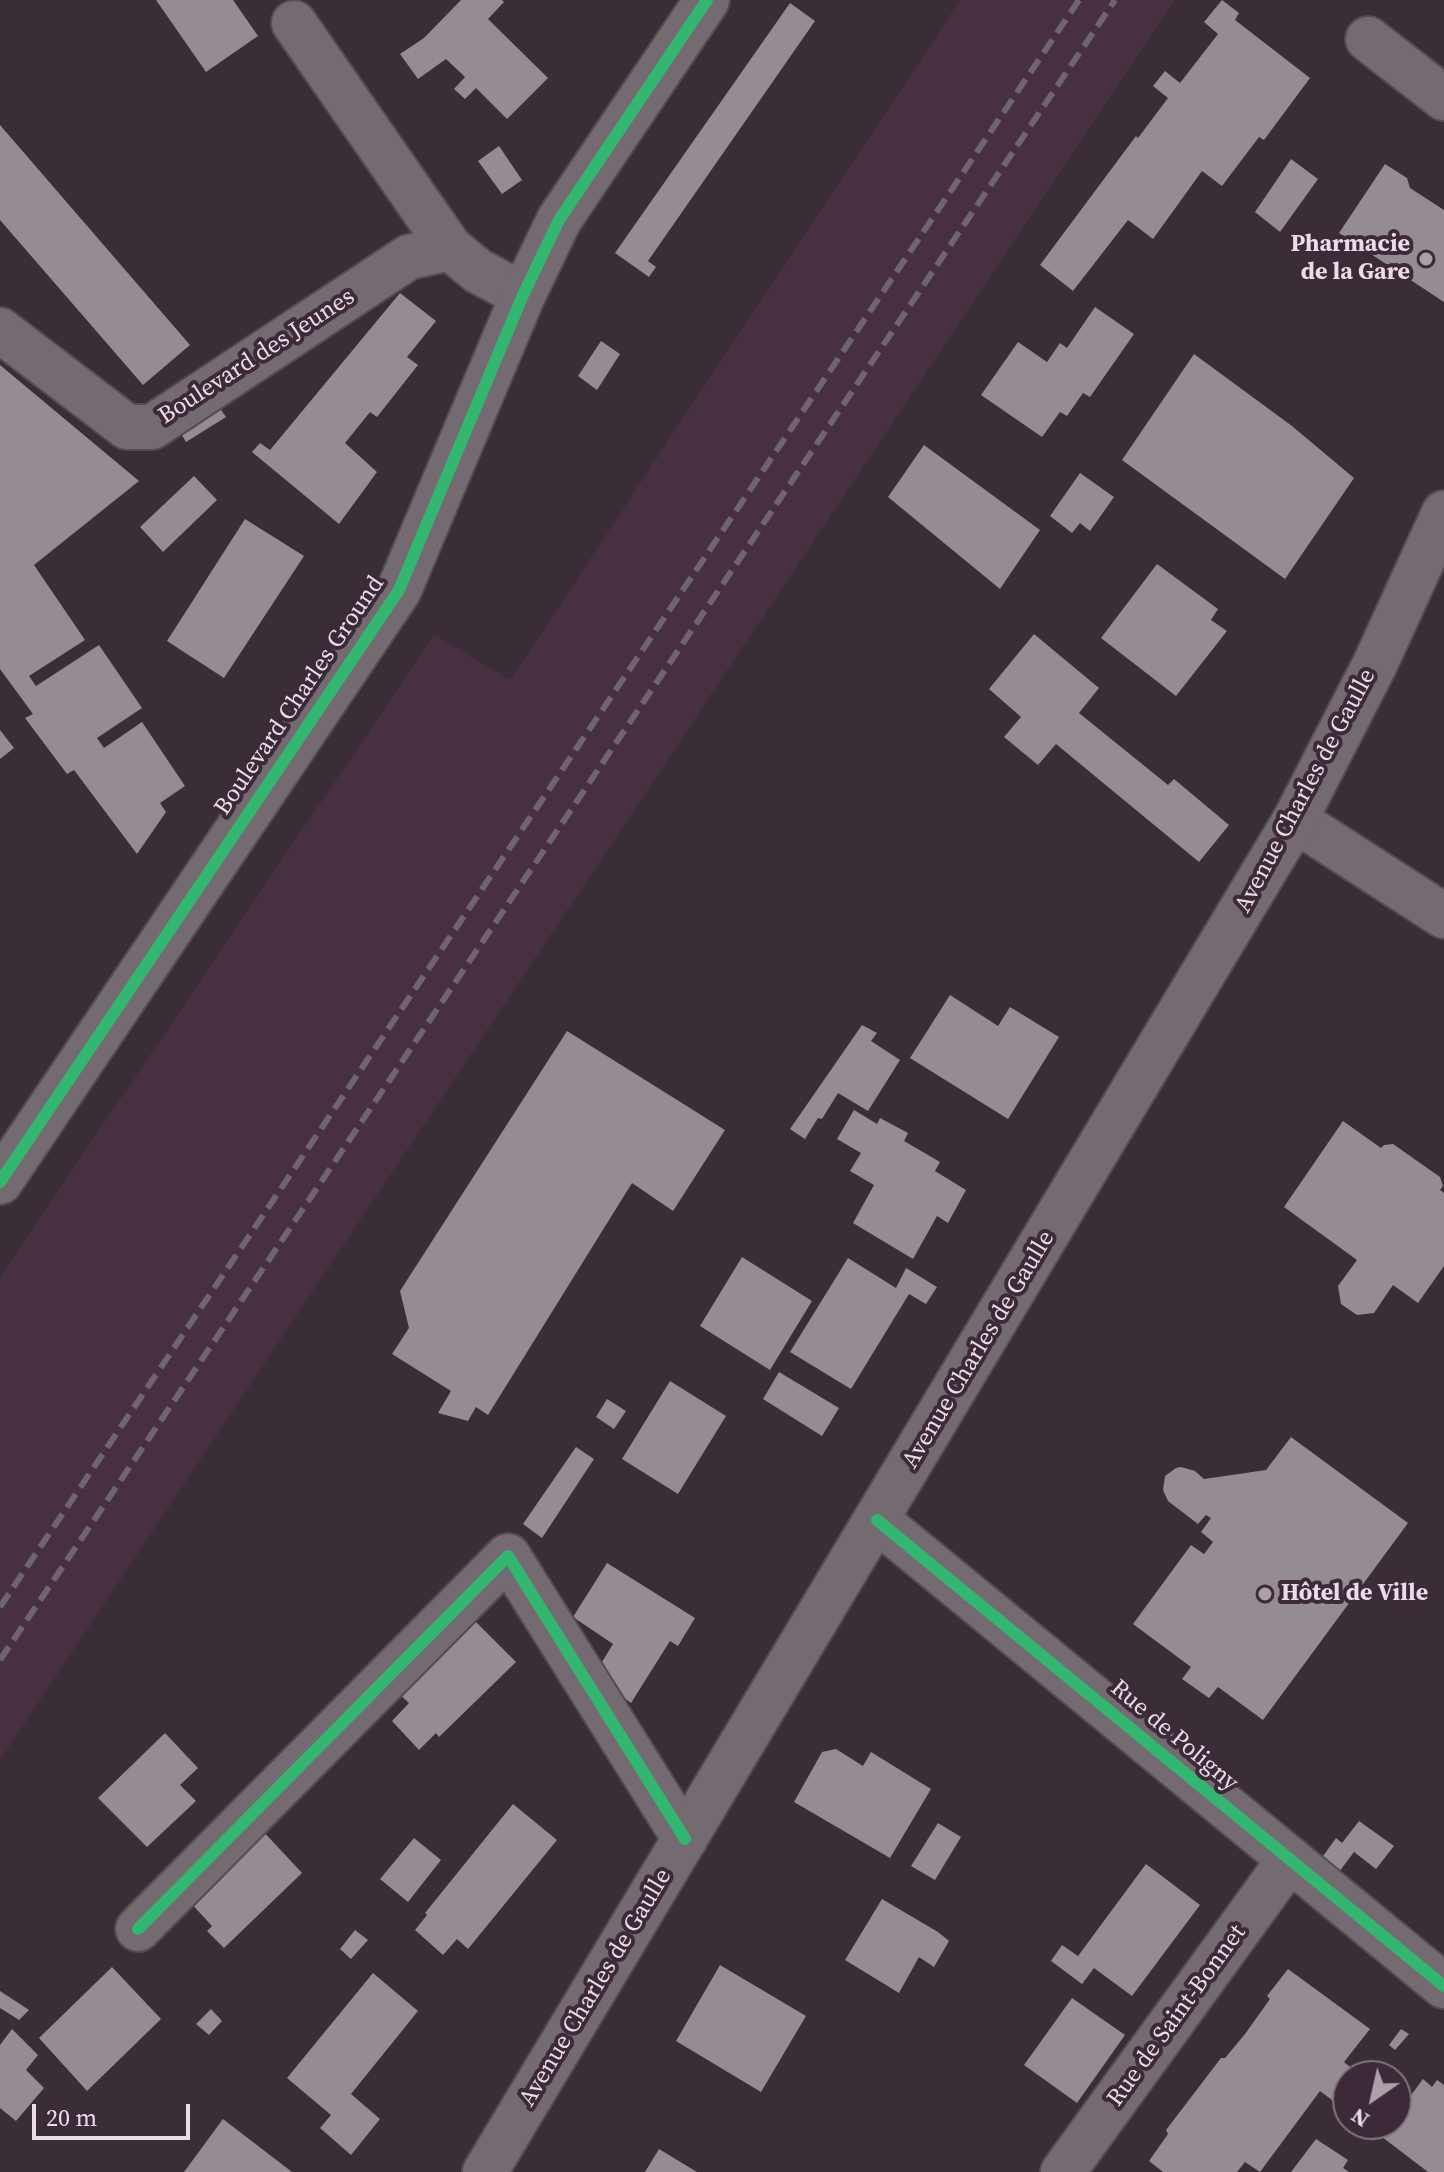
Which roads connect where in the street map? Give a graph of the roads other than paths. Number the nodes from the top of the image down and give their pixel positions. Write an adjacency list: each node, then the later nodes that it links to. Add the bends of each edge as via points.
1 (707, 0): 6 (street, Boulevard Charles Ground, via 559,220)
2 (294, 23): 5 (street)
3 (1368, 39): 4 (street)
4 (1444, 98)
5 (450, 248): 6 (street, via 478,271); 7 (street, Boulevard des Jeunes, via 409,257 152,427 127,427)
6 (523, 295): 11 (street, Boulevard Charles Ground, via 399,590)
7 (0, 330)
8 (1440, 532): 9 (street, Avenue Charles de Gaulle)
9 (1295, 820): 10 (street); 12 (street, Avenue Charles de Gaulle)
10 (1444, 916)
11 (0, 1182)
12 (877, 1520): 13 (street, Avenue Charles de Gaulle); 14 (street, Rue de Poligny)
13 (685, 1839): 15 (street, via 508,1556); 18 (street, Avenue Charles de Gaulle)
14 (1290, 1859): 16 (street, Rue de Poligny); 17 (street, Rue de Saint-Bonnet)
15 (138, 1929)
16 (1444, 1986)
17 (1080, 2166)
18 (485, 2172)

